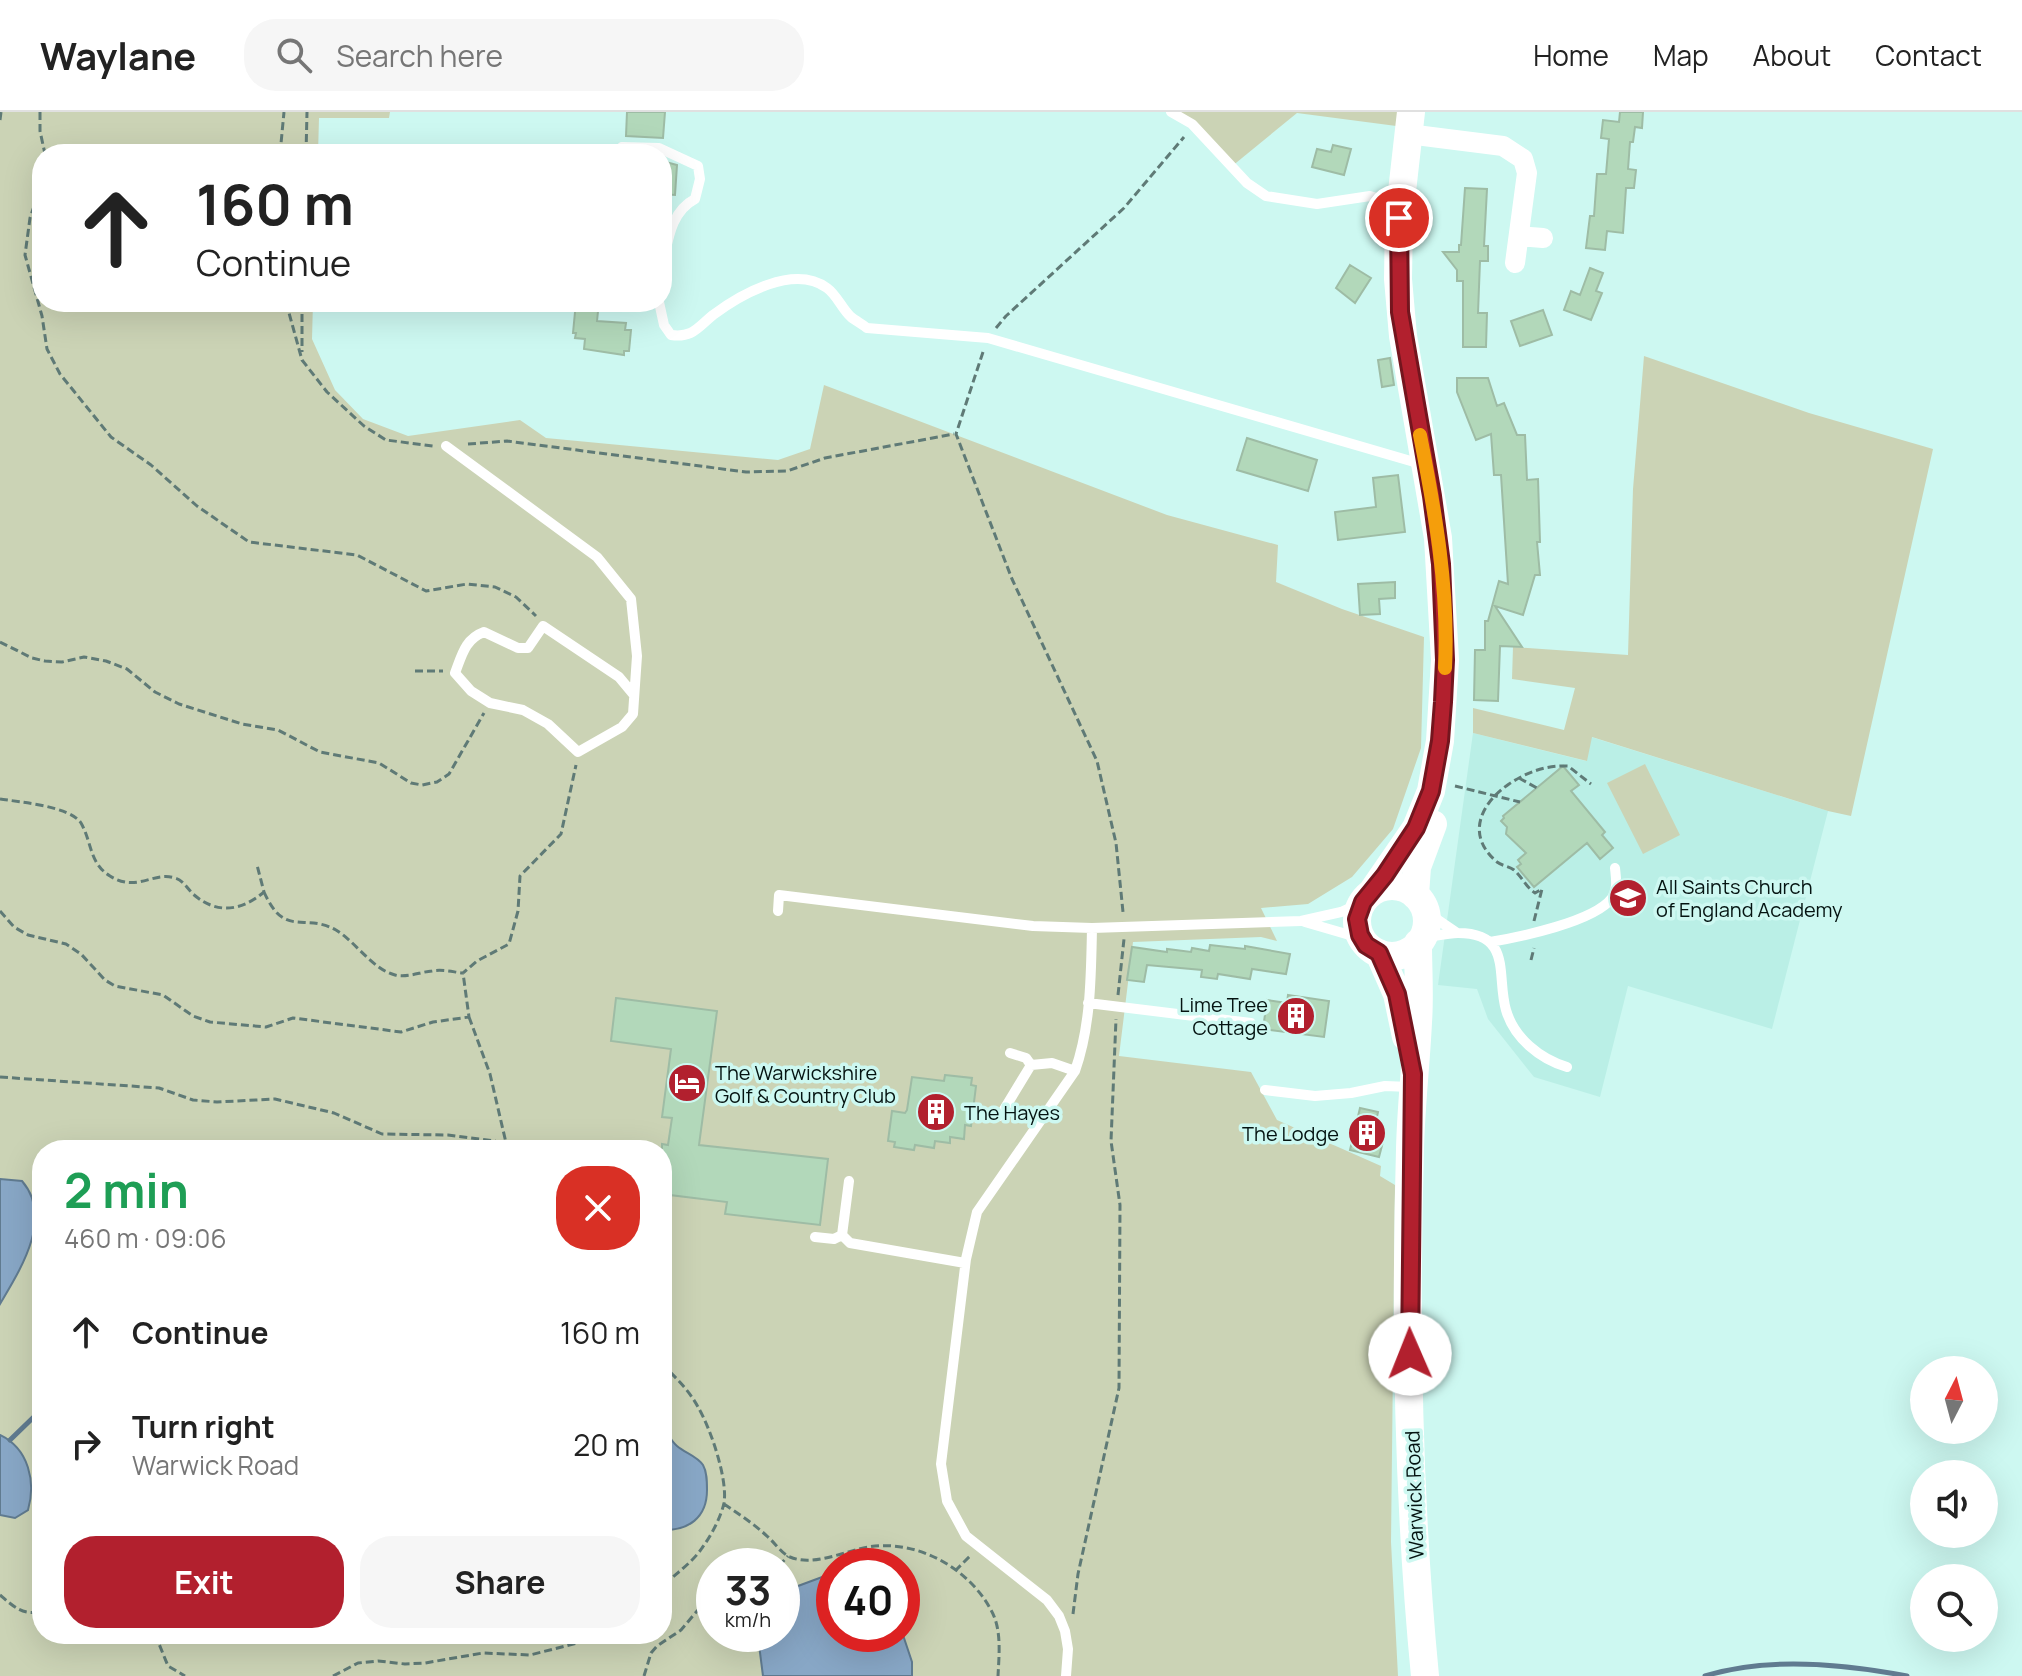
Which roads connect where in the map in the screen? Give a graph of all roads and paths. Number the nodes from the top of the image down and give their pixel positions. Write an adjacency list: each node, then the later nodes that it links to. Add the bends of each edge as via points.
1 (1, 112): 6 (path)
2 (40, 112): 9 (path)
3 (284, 112): 10 (path)
4 (307, 112): 11 (path)
5 (1171, 112): 8 (lane)
6 (0, 120)
7 (1410, 123): 13 (street); 16 (street, via 1516,153 1527,173)
8 (1192, 124): 13 (lane, via 1266,196 1317,204 1370,196); 24 (path, via 1139,193)
9 (43, 144)
10 (281, 144)
11 (306, 144)
12 (672, 154): 15 (lane, via 698,166 700,179 695,199)
13 (1400, 204): 28 (street, via 1400,312)
14 (32, 212): 19 (path, via 25,255)
15 (672, 228)
16 (1519, 236): 17 (street); 18 (street)
17 (1543, 238)
18 (1515, 263)
19 (32, 280)
20 (41, 312): 29 (path, via 47,349 60,374 111,437 249,542 357,555 419,590 467,584 495,587 525,604)
21 (289, 312): 25 (path)
22 (302, 312): 25 (path)
23 (661, 312): 24 (lane, via 671,335 681,336 702,329 712,316 758,288 807,279 828,288 867,328)
24 (988, 338): 26 (path); 28 (lane)
25 (302, 360): 27 (path, via 327,392 386,440)
26 (956, 434): 27 (path, via 825,458 787,471 746,472 507,441); 51 (path, via 1012,579 1097,761 1116,843)
27 (446, 446): 33 (lane, via 597,557 631,599 637,656)
28 (1427, 466): 36 (street, via 1441,564 1445,648)
29 (543, 626): 32 (lane, via 528,648 484,632 473,636); 33 (lane, via 619,677)
30 (0, 642): 34 (path, via 45,661 106,661 179,704 278,730 320,752 379,763 422,785 449,774)
31 (415, 671): 32 (path)
32 (455, 673): 34 (lane)
33 (634, 695): 35 (lane, via 633,714 622,727)
34 (490, 703): 35 (lane, via 523,710 548,724)
35 (578, 752): 59 (path, via 561,834 520,876 509,944)
36 (1439, 770): 40 (path); 46 (street, via 1416,828); 47 (street, via 1433,824 1417,867)
37 (1519, 778): 38 (path, via 1568,766); 39 (path); 40 (path)
38 (1591, 784)
39 (1537, 788)
40 (1495, 795): 42 (path); 54 (path, via 1479,821 1481,837 1498,863 1513,869 1535,893 1542,889)
41 (0, 799): 45 (path, via 71,814 83,827 93,858 117,880 142,884 173,877 221,909 251,903)
42 (1520, 802)
43 (257, 865): 45 (path)
44 (1615, 868): 54 (lane, via 1615,892 1606,904)
45 (264, 892): 59 (path, via 280,917 336,930 386,971)
46 (1367, 897): 47 (street, via 1394,886); 50 (lane, via 1341,912); 57 (street, via 1357,919 1360,935)
47 (1419, 901): 53 (lane); 55 (street, via 1426,922)
48 (0, 911): 62 (path, via 28,935 66,944 115,986 163,995 210,1022 266,1027 293,1018 401,1032)
49 (778, 911): 52 (lane, via 779,895 1033,926)
50 (1301, 921): 51 (lane); 57 (lane, via 1353,936)
51 (1125, 926): 52 (lane); 61 (path)
52 (1092, 928): 60 (lane)
53 (1457, 933): 55 (lane); 56 (lane)
54 (1535, 934): 56 (lane); 58 (path)
55 (1420, 941): 57 (street, via 1399,954); 69 (street, Warwick Road)
56 (1490, 942): 66 (lane, via 1501,959 1506,1010 1517,1031 1538,1054)
57 (1373, 949): 69 (street, Warwick Road, via 1397,994)
58 (1531, 960)
59 (463, 973): 62 (path)
60 (1088, 1003): 61 (lane); 67 (lane)
61 (1117, 1006): 63 (lane); 92 (path, via 1111,1141 1120,1205 1119,1388 1078,1574)
62 (469, 1017): 73 (path)
63 (1251, 1023)
64 (1010, 1053): 65 (lane)
65 (1031, 1065): 67 (lane, via 1052,1063); 71 (lane)
66 (1567, 1067)
67 (1075, 1071): 77 (lane, via 977,1212)
68 (0, 1077): 72 (path, via 159,1088 217,1102 275,1099 319,1109 382,1134)
69 (1412, 1080): 70 (lane, via 1315,1096); 98 (street, Warwick Road, via 1411,1473)
70 (1265, 1090)
71 (1000, 1116)
72 (487, 1140)
73 (508, 1140)
74 (849, 1181): 75 (lane)
75 (842, 1235): 76 (lane); 77 (lane, via 850,1243)
76 (815, 1237)
77 (965, 1263): 80 (lane, via 941,1464 943,1489 955,1519)
78 (672, 1374): 79 (path, via 705,1421 724,1486)
79 (724, 1504): 81 (path); 84 (path, via 704,1545)
80 (979, 1547): 83 (path); 92 (lane, via 1047,1600 1062,1623)
81 (779, 1548)
82 (800, 1558): 83 (path, via 896,1546 920,1550)
83 (955, 1571): 96 (path, via 991,1610 997,1628)
84 (672, 1577)
85 (0, 1595): 86 (path, via 14,1608)
86 (32, 1612)
87 (696, 1612): 88 (path)
88 (672, 1636)
89 (159, 1644): 93 (path, via 168,1666)
90 (573, 1644): 94 (path, via 530,1655 483,1653 425,1663 358,1663)
91 (660, 1644): 95 (path, via 651,1653)
92 (1068, 1649): 97 (lane)
93 (185, 1676)
94 (333, 1676)
95 (644, 1676)
96 (998, 1676)
97 (1066, 1676)
98 (1425, 1676)

